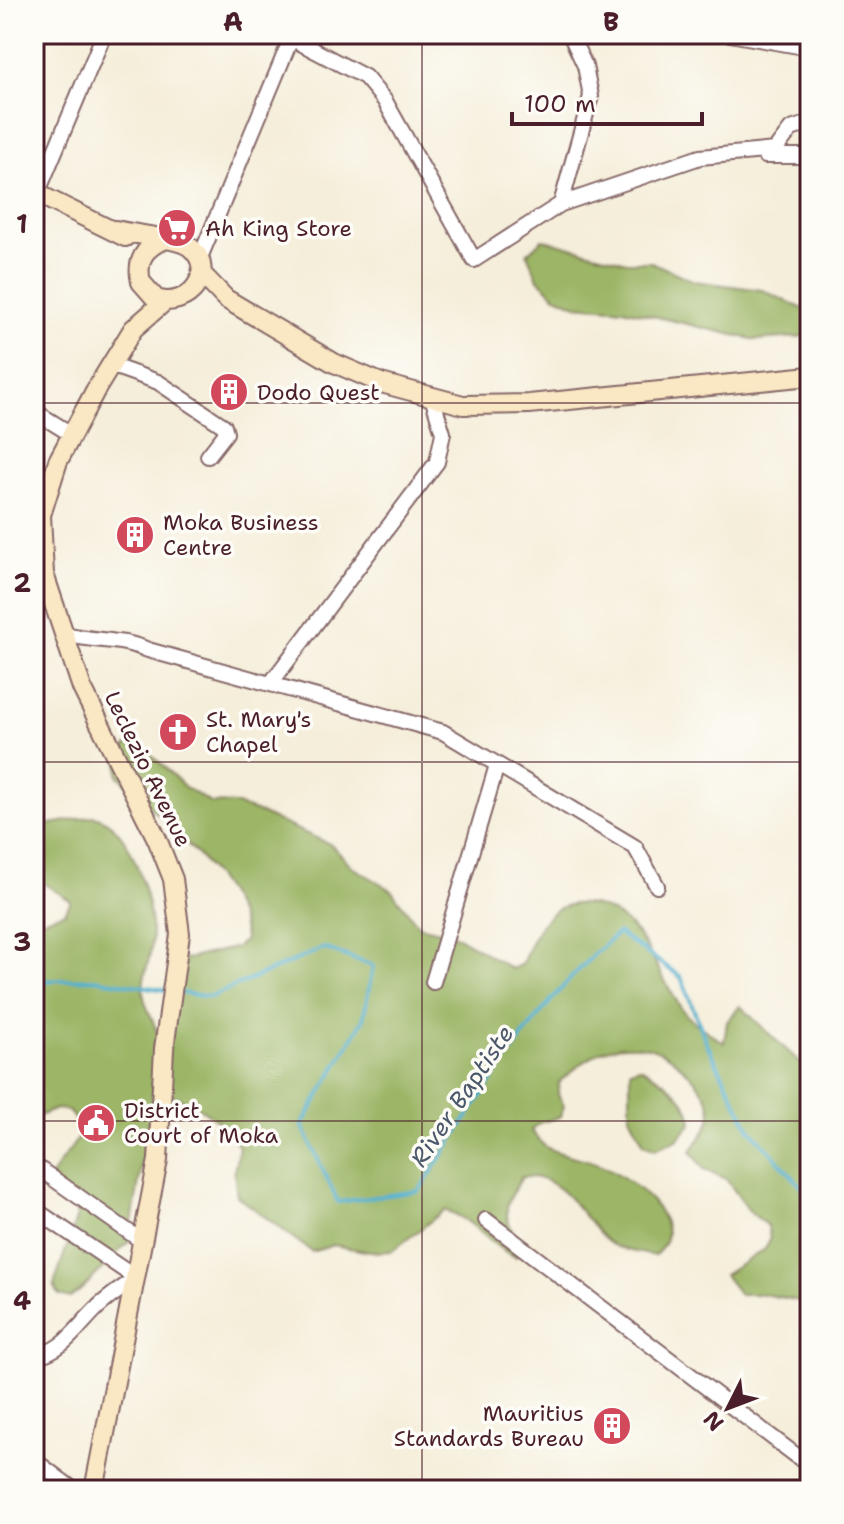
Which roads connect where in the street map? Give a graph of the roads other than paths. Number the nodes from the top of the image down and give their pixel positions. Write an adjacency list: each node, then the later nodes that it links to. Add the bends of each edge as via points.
1 (104, 34): 9 (street)
2 (570, 34): 10 (street, via 591,96)
3 (730, 34): 5 (street)
4 (292, 36): 10 (street, via 365,77 385,101 474,260); 14 (street)
5 (810, 48)
6 (810, 123): 8 (street, via 791,129 775,150)
7 (810, 156): 8 (street)
8 (700, 157): 10 (street)
9 (36, 193): 11 (main road)
10 (561, 204)
11 (115, 230): 12 (main road); 13 (main road, via 133,243)
12 (164, 240): 13 (main road); 14 (main road)
13 (141, 258): 15 (main road)
14 (196, 260): 16 (main road); 17 (main road)
15 (145, 290): 18 (main road); 19 (main road, Leclezio Avenue)
16 (191, 294): 17 (main road); 18 (main road)
17 (226, 299): 22 (main road, via 334,363)
18 (164, 302): 19 (main road, Leclezio Avenue)
19 (133, 329): 20 (main road, Leclezio Avenue)
20 (110, 365): 24 (main road, Leclezio Avenue); 25 (street, via 158,382 224,426 226,433)
21 (810, 376): 22 (main road, via 476,407)
22 (432, 397): 28 (street, via 443,433 437,462)
23 (34, 411): 24 (street)
24 (71, 434): 26 (main road, Leclezio Avenue)
25 (208, 456)
26 (38, 513): 27 (main road, Leclezio Avenue, via 44,574)
27 (65, 634): 28 (street, via 119,641); 35 (main road, Leclezio Avenue, via 82,688 173,879 180,934 164,1049 158,1160)
28 (271, 683): 29 (street, via 443,732)
29 (497, 765): 30 (street, via 635,847); 31 (street)
30 (657, 886)
31 (433, 982)
32 (34, 1165): 35 (street)
33 (34, 1209): 36 (street)
34 (486, 1220): 39 (street)
35 (143, 1242): 36 (main road, Leclezio Avenue)
36 (136, 1278): 37 (street, via 96,1308 67,1342); 41 (main road, Leclezio Avenue)
37 (34, 1357)
38 (34, 1460): 40 (street)
39 (810, 1466)
40 (74, 1490)
41 (94, 1490)

